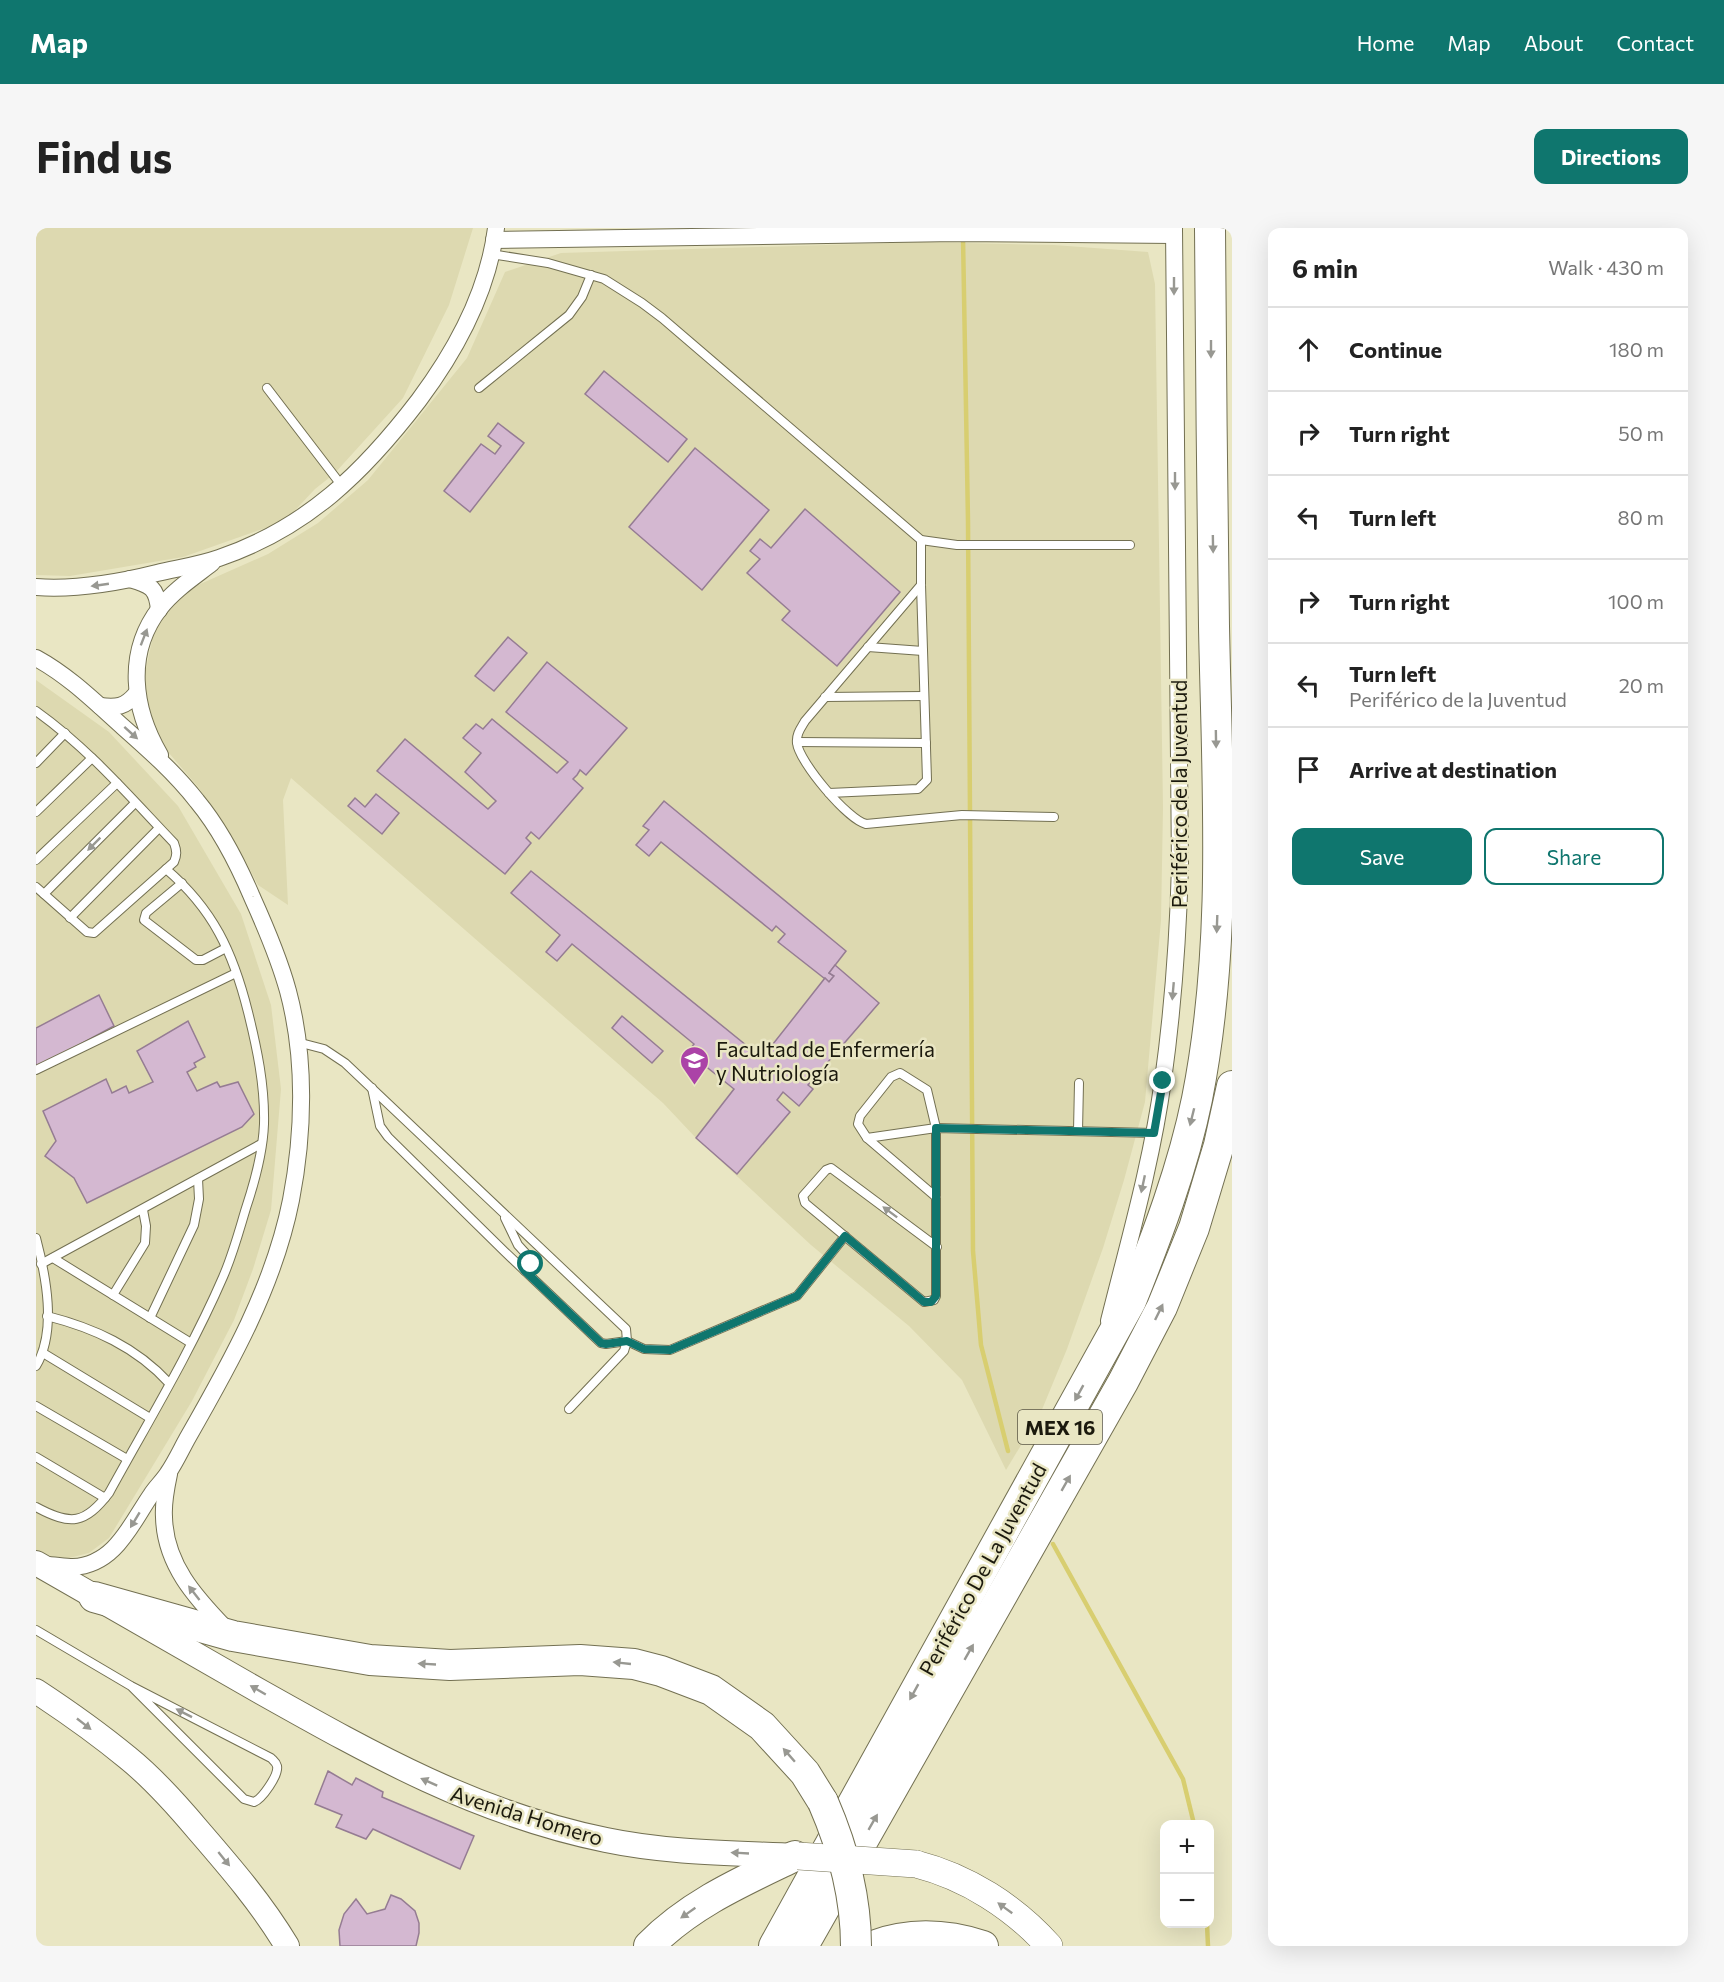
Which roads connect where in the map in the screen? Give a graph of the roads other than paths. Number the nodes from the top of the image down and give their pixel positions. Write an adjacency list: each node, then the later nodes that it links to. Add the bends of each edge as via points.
1 (1210, 228): 37 (highway, Periférico de la Juventud / MEX 16, one-way to 37)
2 (1174, 232): 3 (street); 52 (street, Periférico de la Juventud, one-way to 52, via 1180,866 1172,998)
3 (533, 234): 4 (street)
4 (494, 241): 5 (lane); 8 (street, via 476,304 438,375 384,446)
5 (591, 275): 7 (lane, via 569,315); 9 (lane, via 621,288 662,318)
6 (267, 388): 8 (lane)
7 (479, 388)
8 (342, 486): 11 (street, via 295,522)
9 (921, 540): 10 (lane, via 957,545); 13 (lane)
10 (1130, 545)
11 (218, 559): 12 (street); 15 (street, via 186,582)
12 (130, 579): 14 (street, one-way to 14, via 91,586); 15 (street, via 153,589)
13 (921, 585): 16 (lane); 17 (lane)
14 (36, 587)
15 (159, 610): 19 (street, one-way to 15, via 135,671 142,640)
16 (868, 647): 17 (lane); 21 (lane)
17 (923, 651): 20 (lane)
18 (36, 658): 22 (street)
19 (136, 694): 22 (street, via 124,705); 29 (street)
20 (924, 696): 21 (lane); 26 (lane)
21 (825, 697): 25 (lane, via 805,721)
22 (100, 706): 29 (street, one-way to 29)
23 (36, 711): 24 (lane)
24 (65, 733): 27 (lane); 28 (lane)
25 (796, 742): 26 (lane); 31 (lane, via 814,776)
26 (926, 743): 31 (lane, via 927,780 918,789)
27 (92, 758): 30 (lane); 33 (lane)
28 (36, 763)
29 (167, 766): 45 (street, via 205,812 239,867 280,964)
30 (117, 783): 32 (lane); 36 (lane)
31 (829, 793): 34 (lane, via 854,819 866,824 983,814)
32 (135, 803): 35 (lane); 41 (lane, one-way to 41)
33 (36, 812)
34 (1054, 817)
35 (159, 828): 38 (lane, via 177,850 174,862); 42 (lane)
36 (36, 860)
37 (1219, 865): 70 (highway, Periférico De La Juventud / MEX 16, one-way to 70, via 1215,966 1196,1100 1154,1243 1131,1301)
38 (166, 869): 39 (lane); 42 (lane, via 97,932 87,932)
39 (182, 883): 43 (lane, via 212,918); 43 (lane, via 144,920 196,960)
40 (36, 887): 41 (lane)
41 (44, 894): 42 (lane)
42 (70, 918)
43 (226, 948): 44 (lane)
44 (236, 973): 46 (lane); 54 (lane, via 256,1041 263,1094)
45 (297, 1042): 49 (lane, via 324,1049); 79 (street, via 298,1148 286,1221 248,1326)
46 (36, 1070)
47 (1079, 1083): 51 (lane)
48 (1232, 1086): 92 (highway, Periférico De La Juventud / MEX 16, one-way to 48, via 1162,1307 1194,1228 1220,1145)
49 (372, 1088): 58 (lane); 64 (lane, via 380,1126 388,1137)
50 (936, 1128): 51 (lane); 53 (lane); 53 (lane, via 927,1090 897,1073 859,1119); 56 (lane)
51 (1078, 1131): 52 (lane)
52 (1154, 1133): 70 (street, Periférico de la Juventud, one-way to 70)
53 (867, 1138): 56 (lane)
54 (261, 1144): 55 (lane); 69 (lane, via 254,1184 235,1244)
55 (198, 1179): 57 (lane); 67 (lane, via 200,1199 194,1225)
56 (936, 1197): 61 (lane)
57 (143, 1210): 62 (lane); 65 (lane, via 145,1243)
58 (502, 1212): 64 (lane, via 529,1257 531,1264); 68 (lane, via 626,1329)
59 (845, 1236): 61 (lane, via 928,1303 936,1296); 61 (lane, one-way to 59, via 828,1169 803,1200); 68 (lane, via 797,1296 670,1350 644,1349)
60 (36, 1238): 63 (lane)
61 (937, 1247)
62 (53, 1258): 63 (lane); 65 (lane)
63 (41, 1264): 66 (lane)
64 (525, 1271): 68 (lane, via 601,1343)
65 (113, 1295): 67 (lane)
66 (47, 1316): 71 (lane); 73 (lane, via 81,1325 125,1347 145,1359)
67 (150, 1318): 69 (lane)
68 (627, 1341): 75 (lane, via 624,1350)
69 (191, 1343): 73 (lane)
70 (1102, 1352): 91 (highway, Periférico De La Juventud / MEX 16, one-way to 91)
71 (43, 1353): 72 (lane); 76 (lane)
72 (36, 1366)
73 (169, 1383): 76 (lane)
74 (36, 1406): 78 (lane)
75 (568, 1409)
76 (150, 1418): 78 (lane)
77 (36, 1457): 80 (lane)
78 (127, 1459): 80 (lane)
79 (169, 1472): 82 (street, one-way to 82, via 114,1550 81,1566); 85 (street, one-way to 79, via 193,1593 174,1564 164,1517)
80 (105, 1498): 81 (lane, via 88,1516 78,1519 56,1517)
81 (36, 1508)
82 (37, 1564): 83 (main road, Avenida Homero)
83 (94, 1597): 85 (highway); 88 (main road, Avenida Homero, one-way to 83, via 690,1851 605,1840 476,1802 382,1760)
84 (36, 1630): 86 (lane)
85 (233, 1636): 93 (highway, one-way to 85, bridge, via 856,1921 845,1860 823,1802 805,1773 762,1726 711,1690 634,1664 580,1660 450,1665 370,1660)
86 (131, 1686): 86 (lane, one-way to 86, via 244,1799 254,1802 262,1798 277,1772 274,1761)
87 (36, 1691): 89 (main road, one-way to 89, via 130,1759 177,1806 224,1859)
88 (796, 1856): 90 (highway, one-way to 90, via 701,1903); 96 (main road, Avenida Homero, one-way to 88, bridge, via 1022,1919 947,1873 916,1864)
89 (287, 1946)
90 (649, 1946)
91 (774, 1946)
92 (803, 1946)
93 (856, 1946)
94 (873, 1946): 95 (highway, via 920,1935 944,1936)
95 (983, 1946)
96 (1049, 1946)

